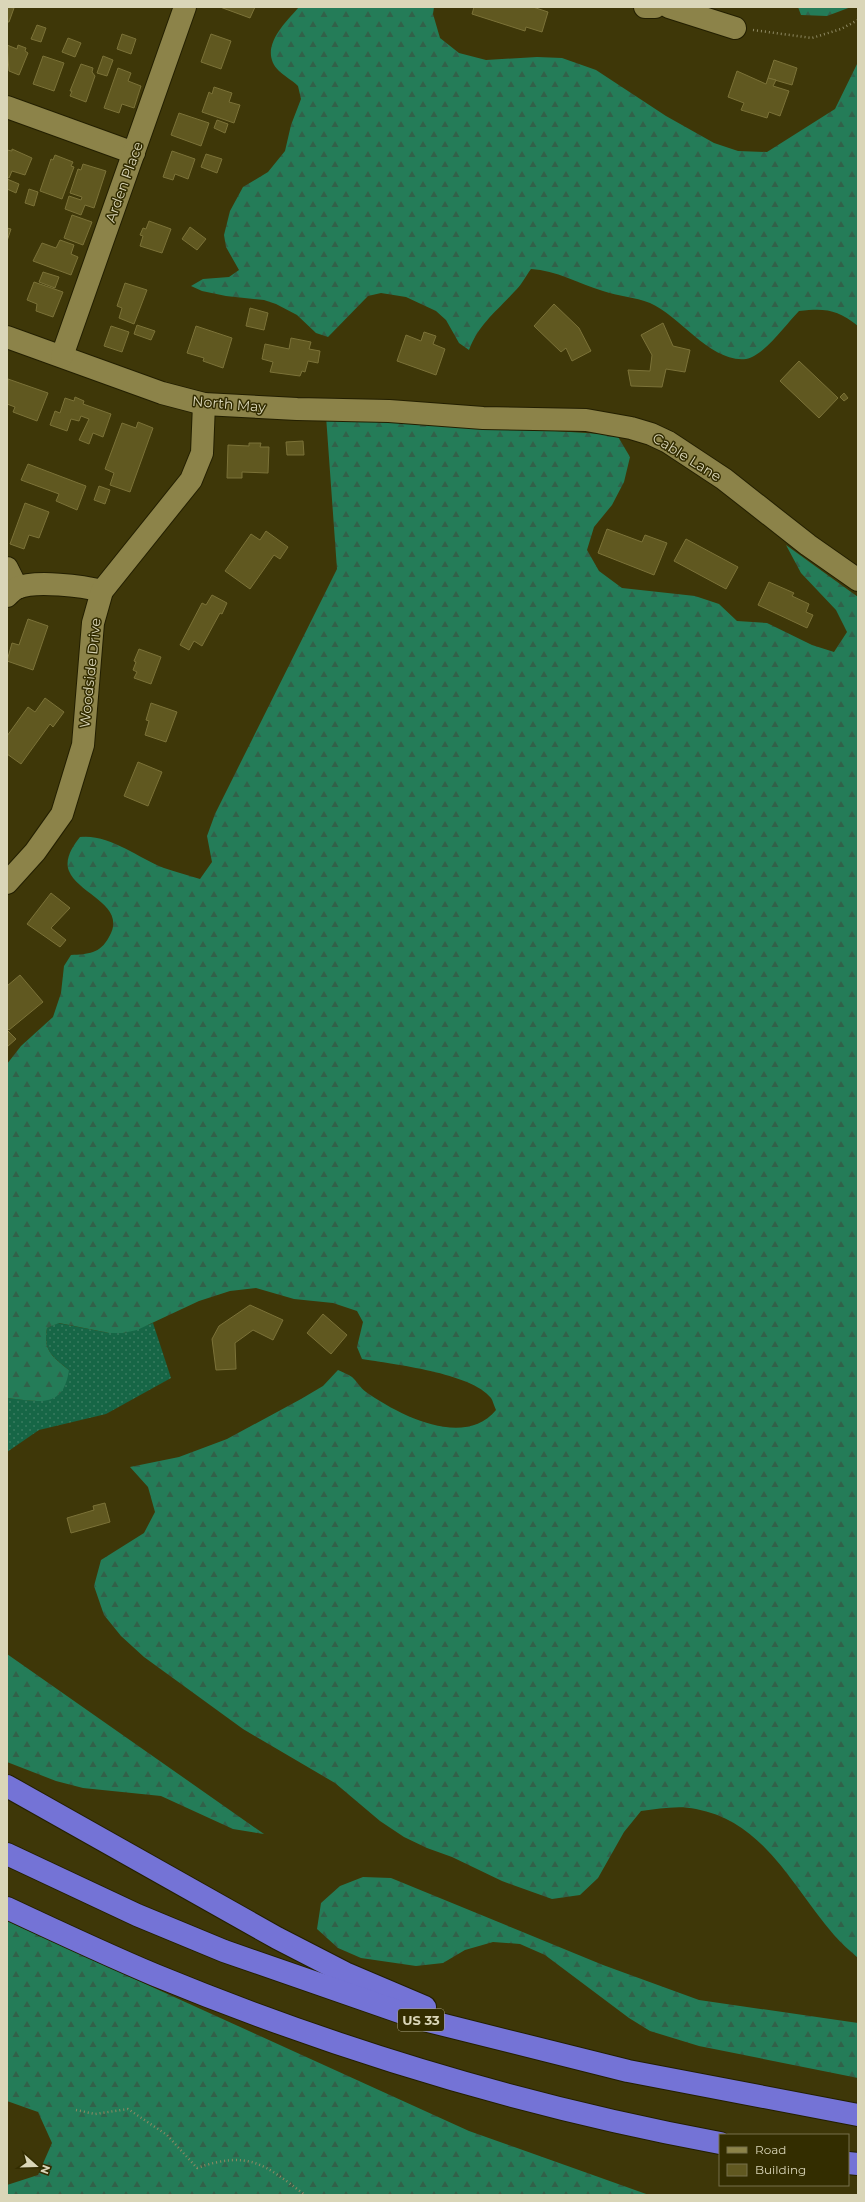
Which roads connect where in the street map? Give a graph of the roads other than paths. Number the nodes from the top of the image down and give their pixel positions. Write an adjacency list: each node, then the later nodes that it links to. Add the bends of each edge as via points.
1 (185, 7): 8 (street, Arden Place)
2 (645, 7): 3 (street)
3 (655, 7)
4 (669, 7): 5 (street)
5 (693, 11): 6 (street)
6 (735, 28)
7 (7, 107): 8 (street)
8 (134, 153): 10 (street, Arden Place)
9 (7, 337): 10 (street, North May)
10 (62, 356): 11 (street, North May, via 162,394)
11 (204, 404): 12 (street, North May); 15 (street, Woodside Drive, via 202,453 191,480)
12 (389, 411): 14 (street, Cable Lane, via 483,418 586,420 651,434 668,442 724,479 808,545)
13 (7, 568): 16 (street)
14 (858, 580)
15 (102, 591): 16 (street, via 69,585); 17 (street, Woodside Drive, via 93,623 83,745 62,814 35,852)
16 (12, 592)
17 (7, 883)
18 (7, 1786): 21 (highway, via 277,1938 345,1973)
19 (7, 1854): 21 (highway, US 33, via 136,1915 224,1951 420,2019)
20 (7, 1908): 23 (highway, via 155,1975 324,2038 520,2098 643,2128)
21 (498, 2038): 22 (highway, US 33, via 628,2071)
22 (858, 2115)
23 (719, 2143)

